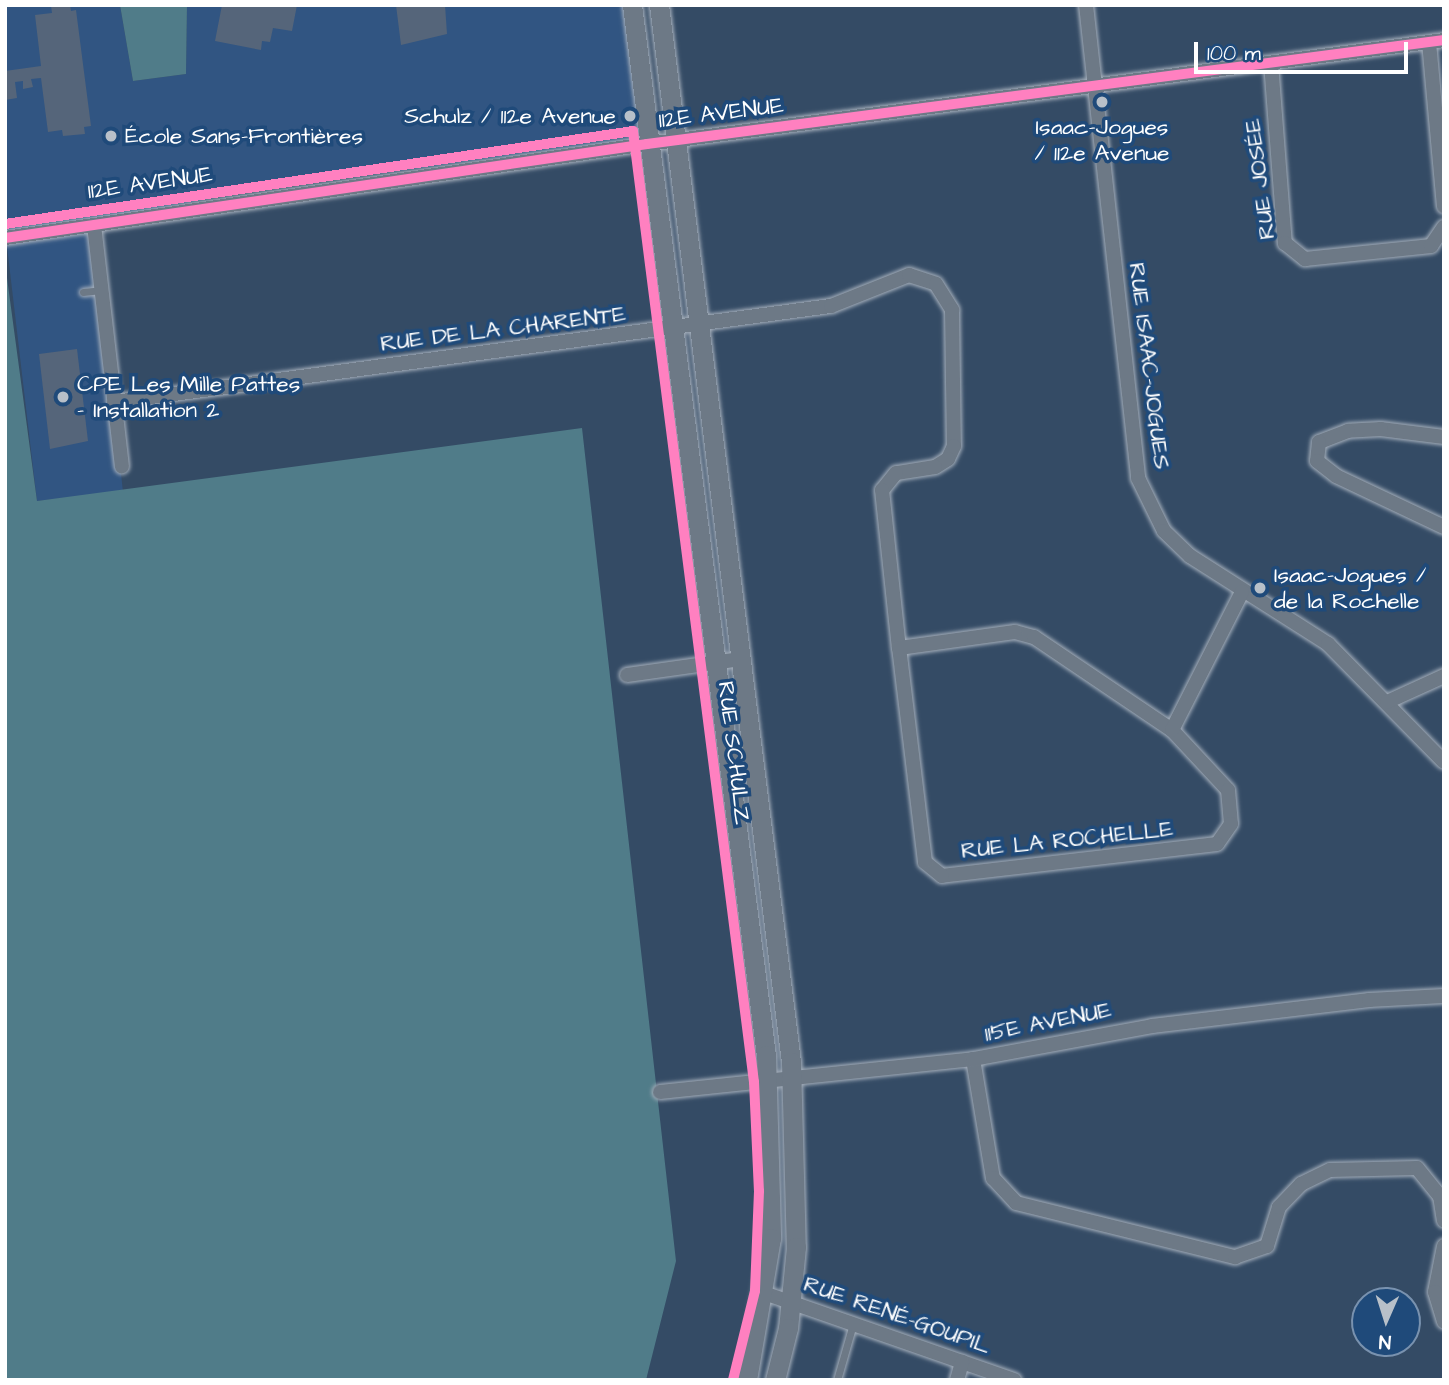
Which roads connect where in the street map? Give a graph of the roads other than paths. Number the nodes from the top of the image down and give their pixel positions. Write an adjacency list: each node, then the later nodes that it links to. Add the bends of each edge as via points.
1 (632, 5): 4 (street, RUE SCHULZ)
2 (1086, 5): 7 (street, RUE ISAAC-JOGUES)
3 (660, 15): 4 (street); 8 (street, RUE SCHULZ)
4 (634, 26): 9 (street, RUE SCHULZ)
5 (1436, 41): 6 (street, 112E AVENUE); 10 (street)
6 (1271, 63): 7 (street, 112E AVENUE); 12 (street, RUE JOSÉE, via 1285,243 1305,259 1431,246)
7 (1093, 86): 8 (street, 112E AVENUE); 22 (street, RUE ISAAC-JOGUES, via 1138,478 1164,531)
8 (675, 140): 9 (street, 112E AVENUE); 16 (street, RUE SCHULZ)
9 (646, 144): 11 (street, 112E AVENUE); 17 (street, RUE SCHULZ)
10 (1444, 206)
11 (94, 225): 13 (street, 112E AVENUE); 14 (street)
12 (1444, 227)
13 (5, 238)
14 (101, 290): 15 (lane); 18 (street)
15 (83, 292)
16 (702, 326): 17 (street, RUE DE LA CHARENTE); 23 (street, RUE DE LA CHARENTE, via 831,306 909,275 936,284 952,310 954,446 948,459 935,467 896,473 882,490); 24 (street, RUE SCHULZ)
17 (672, 330): 18 (street, RUE DE LA CHARENTE); 25 (street, RUE SCHULZ)
18 (114, 402): 20 (street)
19 (1444, 437): 21 (street, via 1381,429 1348,431 1319,442 1317,461 1336,475)
20 (122, 466)
21 (1444, 527)
22 (1242, 592): 28 (street, RUE ISAAC-JOGUES, via 1328,644); 29 (street)
23 (900, 648): 29 (street, RUE LA ROCHELLE, via 1015,632 1034,637); 29 (street, RUE LA ROCHELLE, via 925,862 942,876 1217,844 1231,824 1228,790)
24 (741, 659): 25 (street); 33 (street, RUE SCHULZ)
25 (718, 662): 26 (street); 34 (street, RUE SCHULZ)
26 (627, 675)
27 (1444, 676): 28 (street)
28 (1387, 702): 30 (street, RUE ISAAC-JOGUES)
29 (1172, 730)
30 (1444, 762)
31 (1444, 996): 32 (street, 115E AVENUE, via 1369,1000 1153,1026)
32 (973, 1059): 33 (street, 115E AVENUE); 36 (street, via 993,1178 1016,1203 1235,1257 1267,1246 1279,1207 1301,1184 1330,1170 1417,1168 1440,1196)
33 (792, 1077): 34 (street, 115E AVENUE); 39 (street, RUE SCHULZ, via 797,1161)
34 (767, 1080): 35 (street, 115E AVENUE); 38 (street, RUE SCHULZ, via 771,1238)
35 (660, 1093)
36 (1444, 1221)
37 (1444, 1246): 40 (street, via 1435,1292)
38 (764, 1293): 39 (street, RUE RENÉ-GOUPIL); 43 (street, RUE SCHULZ)
39 (791, 1303): 41 (street, RUE RENÉ-GOUPIL); 44 (street, RUE SCHULZ)
40 (1444, 1322)
41 (853, 1324): 42 (street, RUE RENÉ-GOUPIL); 45 (lane)
42 (962, 1362): 46 (street); 47 (street, RUE RENÉ-GOUPIL)
43 (747, 1380)
44 (775, 1380)
45 (837, 1380)
46 (957, 1380)
47 (1014, 1380)

